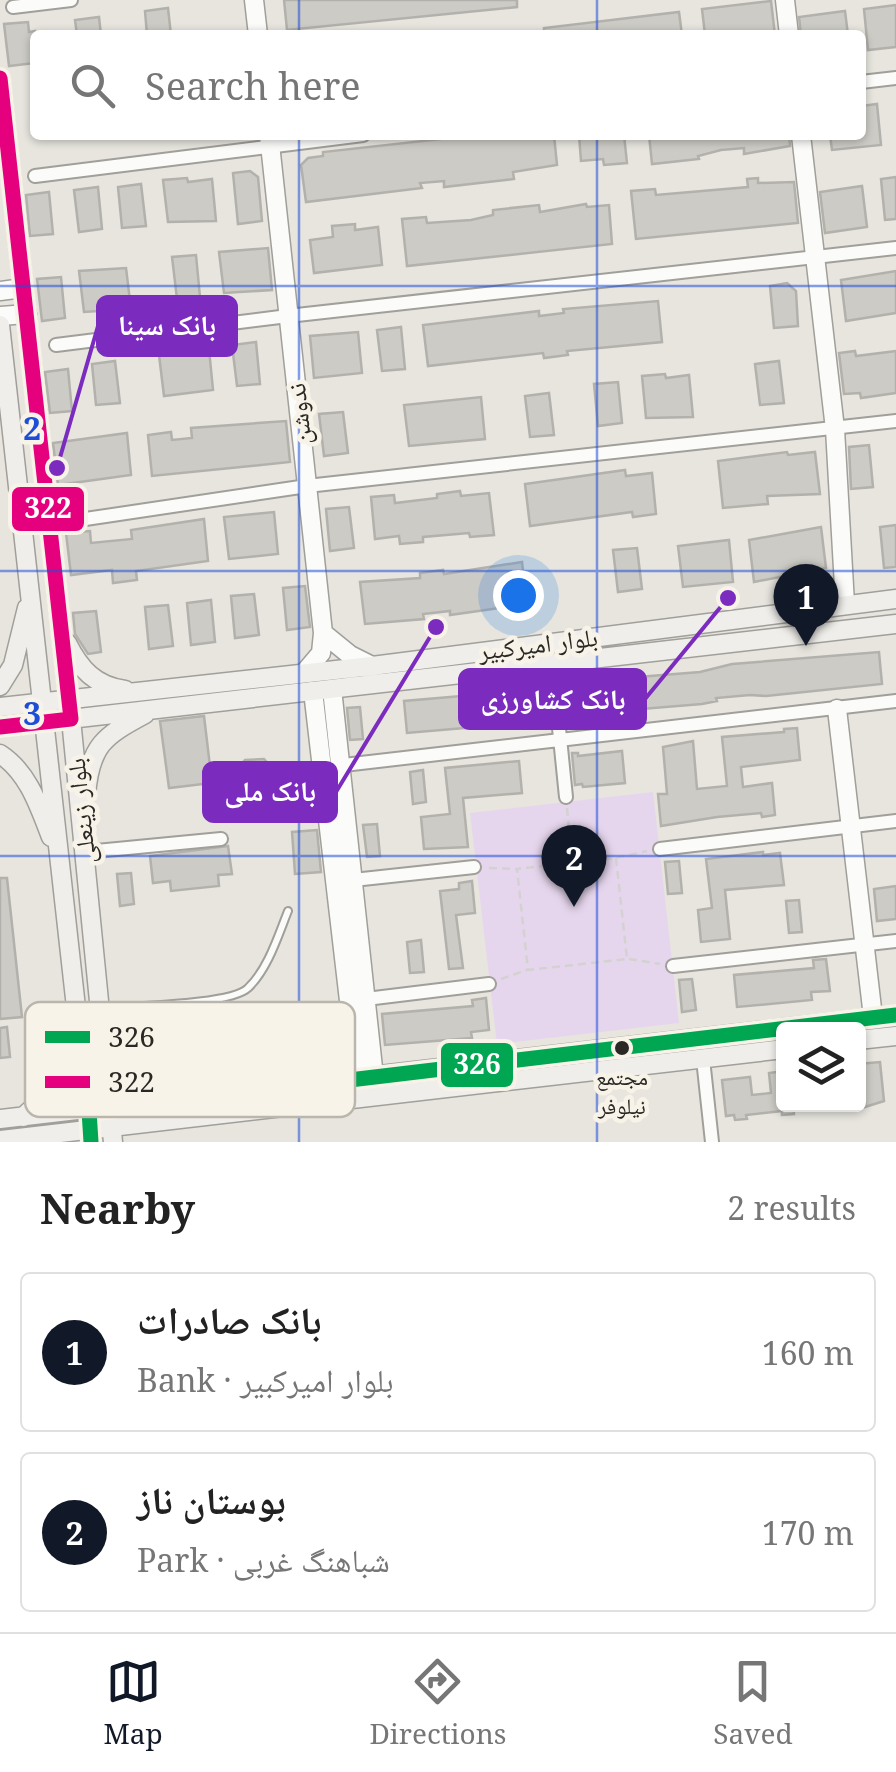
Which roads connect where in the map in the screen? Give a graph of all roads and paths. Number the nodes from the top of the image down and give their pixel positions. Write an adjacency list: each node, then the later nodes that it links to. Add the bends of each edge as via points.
1 (70, 0): 4 (street)
2 (254, 0): 5 (street)
3 (785, 0): 6 (street)
4 (13, 7)
5 (257, 30)
6 (789, 30)
7 (0, 78): 15 (main road, بلوار زینعلی)
8 (896, 78): 9 (street)
9 (866, 81)
10 (269, 140): 12 (street); 19 (street, ندوشن)
11 (802, 140): 14 (street)
12 (36, 176)
13 (896, 248): 14 (street)
14 (815, 257): 19 (street); 24 (street)
15 (23, 288): 16 (street); 17 (main road, بلوار زینعلی)
16 (0, 291)
17 (26, 314): 18 (street); 28 (main road, بلوار زینعلی)
18 (0, 316)
19 (288, 316): 21 (street); 25 (street, ندوشن)
20 (0, 325): 22 (main road, بلوار زینعلی)
21 (56, 345)
22 (3, 367): 27 (main road, بلوار زینعلی)
23 (896, 421): 24 (street)
24 (835, 429): 25 (street); 30 (street)
25 (307, 486): 26 (street); 32 (street, ندوشن)
26 (72, 521)
27 (30, 592): 36 (main road, via 14,665); 43 (main road, بلوار زینعلی)
28 (55, 593): 38 (main road, بلوار زینعلی); 39 (main road, via 78,666 96,681)
29 (896, 599): 30 (main road, بلوار امیرکبیر)
30 (845, 604): 33 (main road, بلوار امیرکبیر)
31 (896, 624): 37 (main road, بلوار امیرکبیر)
32 (323, 633): 33 (street); 34 (street, via 321,654)
33 (372, 666): 34 (main road, بلوار امیرکبیر)
34 (304, 673): 39 (main road, بلوار امیرکبیر)
35 (554, 679): 46 (street)
36 (0, 686)
37 (322, 690): 39 (main road, بلوار امیرکبیر); 48 (street)
38 (69, 699): 39 (main road, بلوار امیرکبیر); 43 (main road, بلوار امیرکبیر); 44 (main road, بلوار زینعلی)
39 (152, 701): 44 (main road, بلوار امیرکبیر); 56 (main road, via 109,733 94,754 86,790)
40 (896, 701): 42 (street)
41 (0, 706): 43 (main road, بلوار امیرکبیر)
42 (837, 709): 46 (street); 51 (street)
43 (44, 712): 44 (main road, بلوار امیرکبیر); 45 (main road, بلوار امیرکبیر); 55 (main road, بلوار زینعلی)
44 (71, 719): 56 (main road, بلوار زینعلی)
45 (0, 726)
46 (560, 738): 48 (street); 49 (street)
47 (0, 754): 55 (main road, via 28,784)
48 (331, 766): 60 (street)
49 (566, 797): 57 (path)
50 (896, 821): 51 (street)
51 (850, 826): 53 (street); 63 (street)
52 (222, 839): 56 (street)
53 (660, 848): 54 (path)
54 (616, 858): 57 (path); 64 (path)
55 (60, 859): 69 (main road, بلوار زینعلی)
56 (86, 859): 70 (main road, بلوار زینعلی)
57 (572, 863): 59 (path)
58 (474, 867): 59 (path); 60 (street)
59 (518, 869): 66 (path)
60 (344, 881): 68 (street)
61 (288, 911): 71 (lane, via 246,992)
62 (896, 941): 63 (street)
63 (864, 945): 65 (street); 73 (street)
64 (627, 959): 65 (path); 66 (path)
65 (673, 966)
66 (528, 970): 67 (path)
67 (488, 984): 68 (street)
68 (358, 1000): 78 (street)
69 (77, 1002)
70 (98, 1002)
71 (180, 1002)
72 (896, 1014): 73 (main road)
73 (872, 1018): 78 (main road)
74 (896, 1036): 75 (main road)
75 (866, 1039)
76 (776, 1050): 77 (main road)
77 (703, 1059): 80 (main road); 89 (street)
78 (366, 1078): 79 (main road)
79 (355, 1079)
80 (355, 1099)
81 (23, 1117): 83 (main road)
82 (204, 1117): 84 (main road)
83 (0, 1119)
84 (170, 1121): 85 (main road); 88 (main road)
85 (112, 1126): 86 (main road)
86 (91, 1136): 87 (main road)
87 (0, 1140)
88 (140, 1142)
89 (712, 1142)

